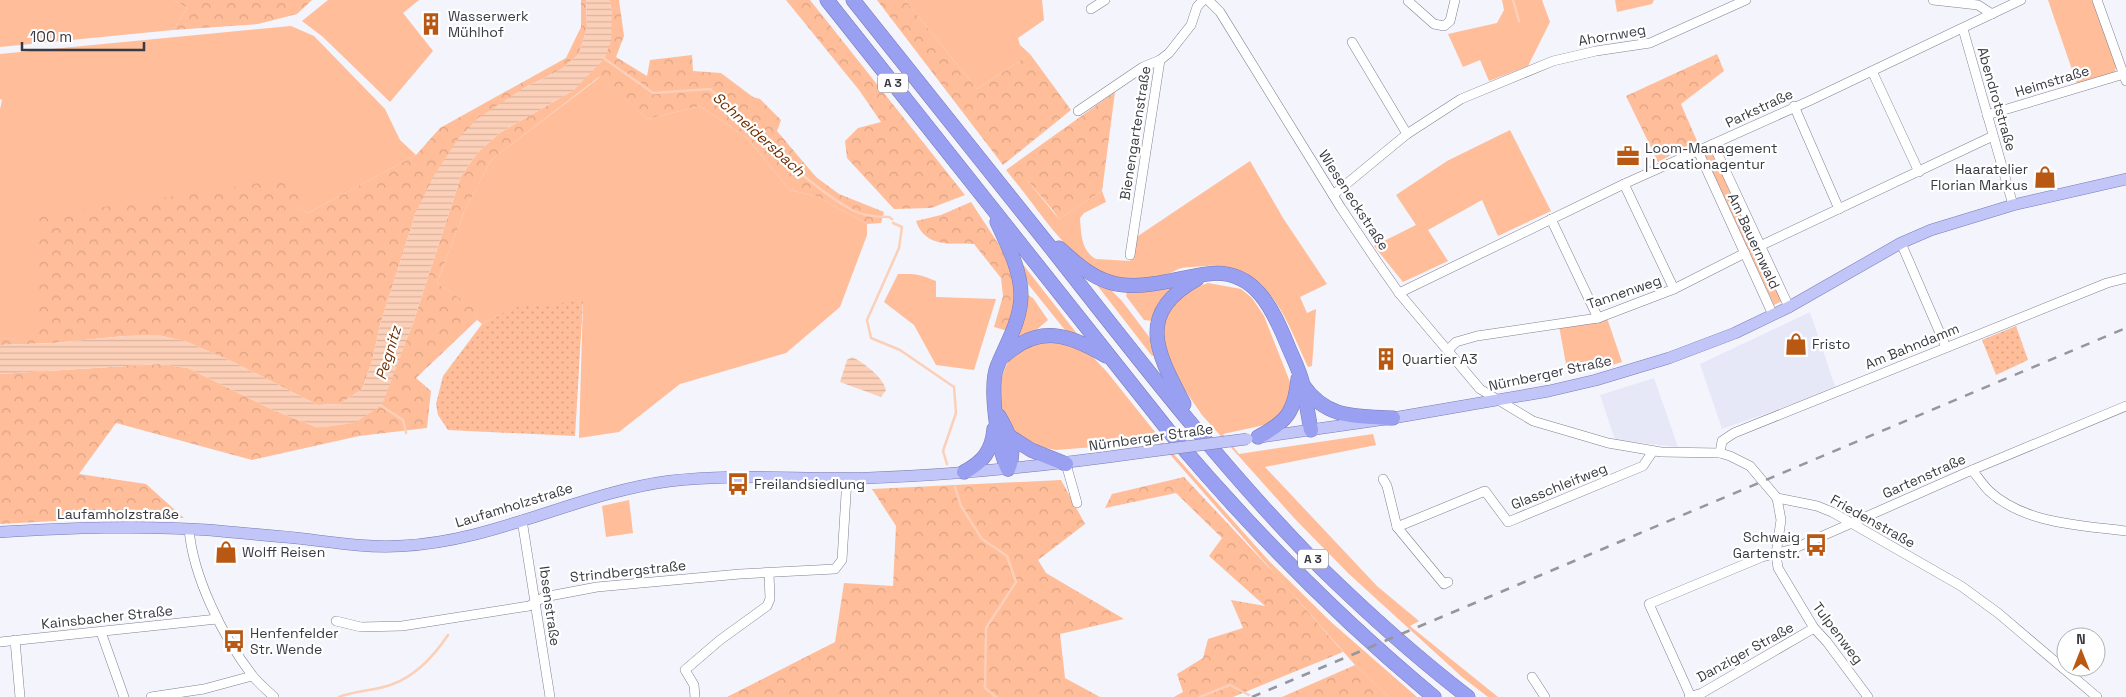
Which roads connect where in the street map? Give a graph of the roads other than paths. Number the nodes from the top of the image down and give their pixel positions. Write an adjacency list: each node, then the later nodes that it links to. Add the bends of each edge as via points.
1 (827, 0): 30 (highway, A 3)
2 (853, 0): 33 (highway, A 3)
3 (1105, 0): 12 (street)
4 (1203, 0): 16 (street, Bienengartenstraße, via 1190,25)
5 (1208, 0): 29 (street, Wieseneckstraße, via 1220,12)
6 (1455, 0): 11 (street, via 1450,21 1444,26 1434,24)
7 (1746, 0): 22 (street, Ahornweg, via 1650,43 1554,61 1507,79 1461,99)
8 (1933, 0): 13 (street, via 1978,5)
9 (2022, 0): 13 (street, Parkstraße)
10 (2097, 0): 18 (street)
11 (1408, 1)
12 (1091, 9)
13 (1992, 14): 14 (street, Parkstraße)
14 (1963, 29): 17 (street, Parkstraße); 21 (street, Abendrotstraße)
15 (1352, 42): 22 (street)
16 (1160, 60): 20 (street, via 1143,67); 38 (street, Bienengartenstraße)
17 (1872, 70): 19 (street, Parkstraße); 26 (street)
18 (2125, 78): 21 (street, Heimstraße)
19 (1794, 106): 24 (street, Parkstraße); 32 (street)
20 (1078, 111)
21 (1987, 115): 23 (street, Abendrotstraße)
22 (1407, 134): 29 (street, Ahornweg)
23 (1994, 136): 26 (street); 31 (street, Abendrotstraße)
24 (1713, 144): 25 (street, Parkstraße); 36 (street, Am Bauernwald)
25 (1698, 151): 28 (street, Parkstraße); 37 (street, Am Bauernwald)
26 (1920, 172): 32 (street)
27 (2126, 179): 31 (main road, Nürnberger Straße)
28 (1624, 184): 34 (street, Parkstraße); 41 (street)
29 (1333, 195): 42 (street, Wieseneckstraße)
30 (989, 203): 48 (highway, via 1021,285 1018,318); 49 (highway, A 3)
31 (2013, 205): 35 (main road, Nürnberger Straße, via 1931,230)
32 (1839, 209): 36 (street)
33 (1026, 216): 39 (highway, via 1086,271 1108,282 1146,285); 56 (highway, A 3)
34 (1551, 219): 42 (street, Parkstraße); 45 (street)
35 (1901, 243): 43 (main road, Nürnberger Straße); 46 (street)
36 (1760, 246): 43 (street, Am Bauernwald)
37 (1745, 253): 41 (street, Tannenweg); 44 (street, Am Bauernwald)
38 (1130, 254)
39 (1209, 274): 50 (highway, via 1238,278 1261,294 1278,321); 56 (highway, via 1174,294 1161,312 1156,336 1172,381)
40 (2126, 278): 46 (street, Am Bahndamm)
41 (1674, 289): 45 (street, Tannenweg)
42 (1399, 293): 47 (street, Wieseneckstraße)
43 (1789, 307): 44 (main road, Nürnberger Straße)
44 (1773, 315): 51 (main road, Nürnberger Straße, via 1669,358 1605,378)
45 (1598, 318): 47 (street, Tannenweg, via 1477,336 1456,342)
46 (1946, 347): 60 (street, Am Bahndamm, via 1734,433 1722,441)
47 (1448, 350): 51 (street, Wieseneckstraße, via 1480,389)
48 (1002, 358): 49 (highway, via 1026,339 1053,335 1080,341); 53 (highway, via 993,384)
49 (1113, 360): 94 (highway, A 3, via 1176,440 1267,542 1350,623)
50 (1301, 378): 54 (highway, via 1317,401 1329,410); 55 (highway); 58 (highway, via 1287,418)
51 (1497, 400): 54 (main road, Nürnberger Straße); 59 (street, via 1533,420 1608,443)
52 (2126, 406): 63 (street, Gartenstraße)
53 (995, 408): 57 (highway); 62 (highway, via 1000,449); 64 (highway, via 994,438 987,455)
54 (1393, 418): 55 (main road, Nürnberger Straße)
55 (1311, 430): 58 (main road, Nürnberger Straße)
56 (1199, 432): 95 (highway, A 3, via 1320,566 1407,647)
57 (1010, 436): 61 (highway, via 1031,450); 62 (highway, via 1012,458)
58 (1253, 438): 61 (main road, Nürnberger Straße, bridge)
59 (1653, 451): 60 (street); 72 (street, Glasschleifweg, via 1643,466 1508,522 1485,492)
60 (1720, 453): 68 (street, via 1750,466)
61 (1066, 464): 62 (main road, Nürnberger Straße); 69 (street)
62 (1008, 469): 64 (main road, Nürnberger Straße)
63 (1972, 470): 71 (street, Gartenstraße); 74 (street, via 1989,491 2021,511 2055,521)
64 (964, 472): 65 (main road, Nürnberger Straße)
65 (945, 474): 66 (main road, Laufamholzstraße)
66 (847, 478): 70 (main road, Laufamholzstraße, via 751,476 664,482 606,493); 77 (street, Strindbergstraße, via 842,560 839,565 828,570)
67 (1382, 479): 72 (street, via 1387,486)
68 (1776, 498): 71 (street, Friedenstraße, via 1817,506); 76 (street, Tulpenweg, via 1781,520)
69 (1077, 503)
70 (522, 520): 73 (main road, Laufamholzstraße, via 465,537 398,546 354,545); 79 (street, Ibsenstraße)
71 (1851, 524): 76 (street, Gartenstraße); 99 (street, Friedenstraße, via 1961,586)
72 (1397, 527): 78 (street, via 1444,584)
73 (188, 529): 75 (main road, Laufamholzstraße); 80 (street, via 192,554)
74 (2126, 531)
75 (0, 532)
76 (1776, 554): 82 (street, Tulpenweg, via 1778,568); 97 (street, Gartenstraße, via 1649,604)
77 (768, 573): 79 (street, Strindbergstraße, via 597,587); 93 (street, via 768,606 685,670 694,685)
78 (1448, 582)
79 (536, 602): 81 (street, Strindbergstraße, via 474,616 402,626 361,627); 92 (street, Ibsenstraße)
80 (217, 619): 83 (street, Kainsbacher Straße); 86 (street)
81 (336, 621)
82 (1814, 628): 97 (street, Danziger Straße); 98 (street, Tulpenweg)
83 (101, 632): 84 (street, Kainsbacher Straße); 89 (street)
84 (15, 640): 85 (street, Kainsbacher Straße); 88 (street)
85 (0, 642)
86 (252, 676): 90 (street, via 204,689); 91 (street)
87 (1532, 677): 96 (street)
88 (20, 697)
89 (124, 697)
90 (152, 697)
91 (274, 697)
92 (550, 697)
93 (695, 697)
94 (1434, 697)
95 (1468, 697)
96 (1545, 697)
97 (1690, 697)
98 (1868, 697)
99 (2097, 697)

